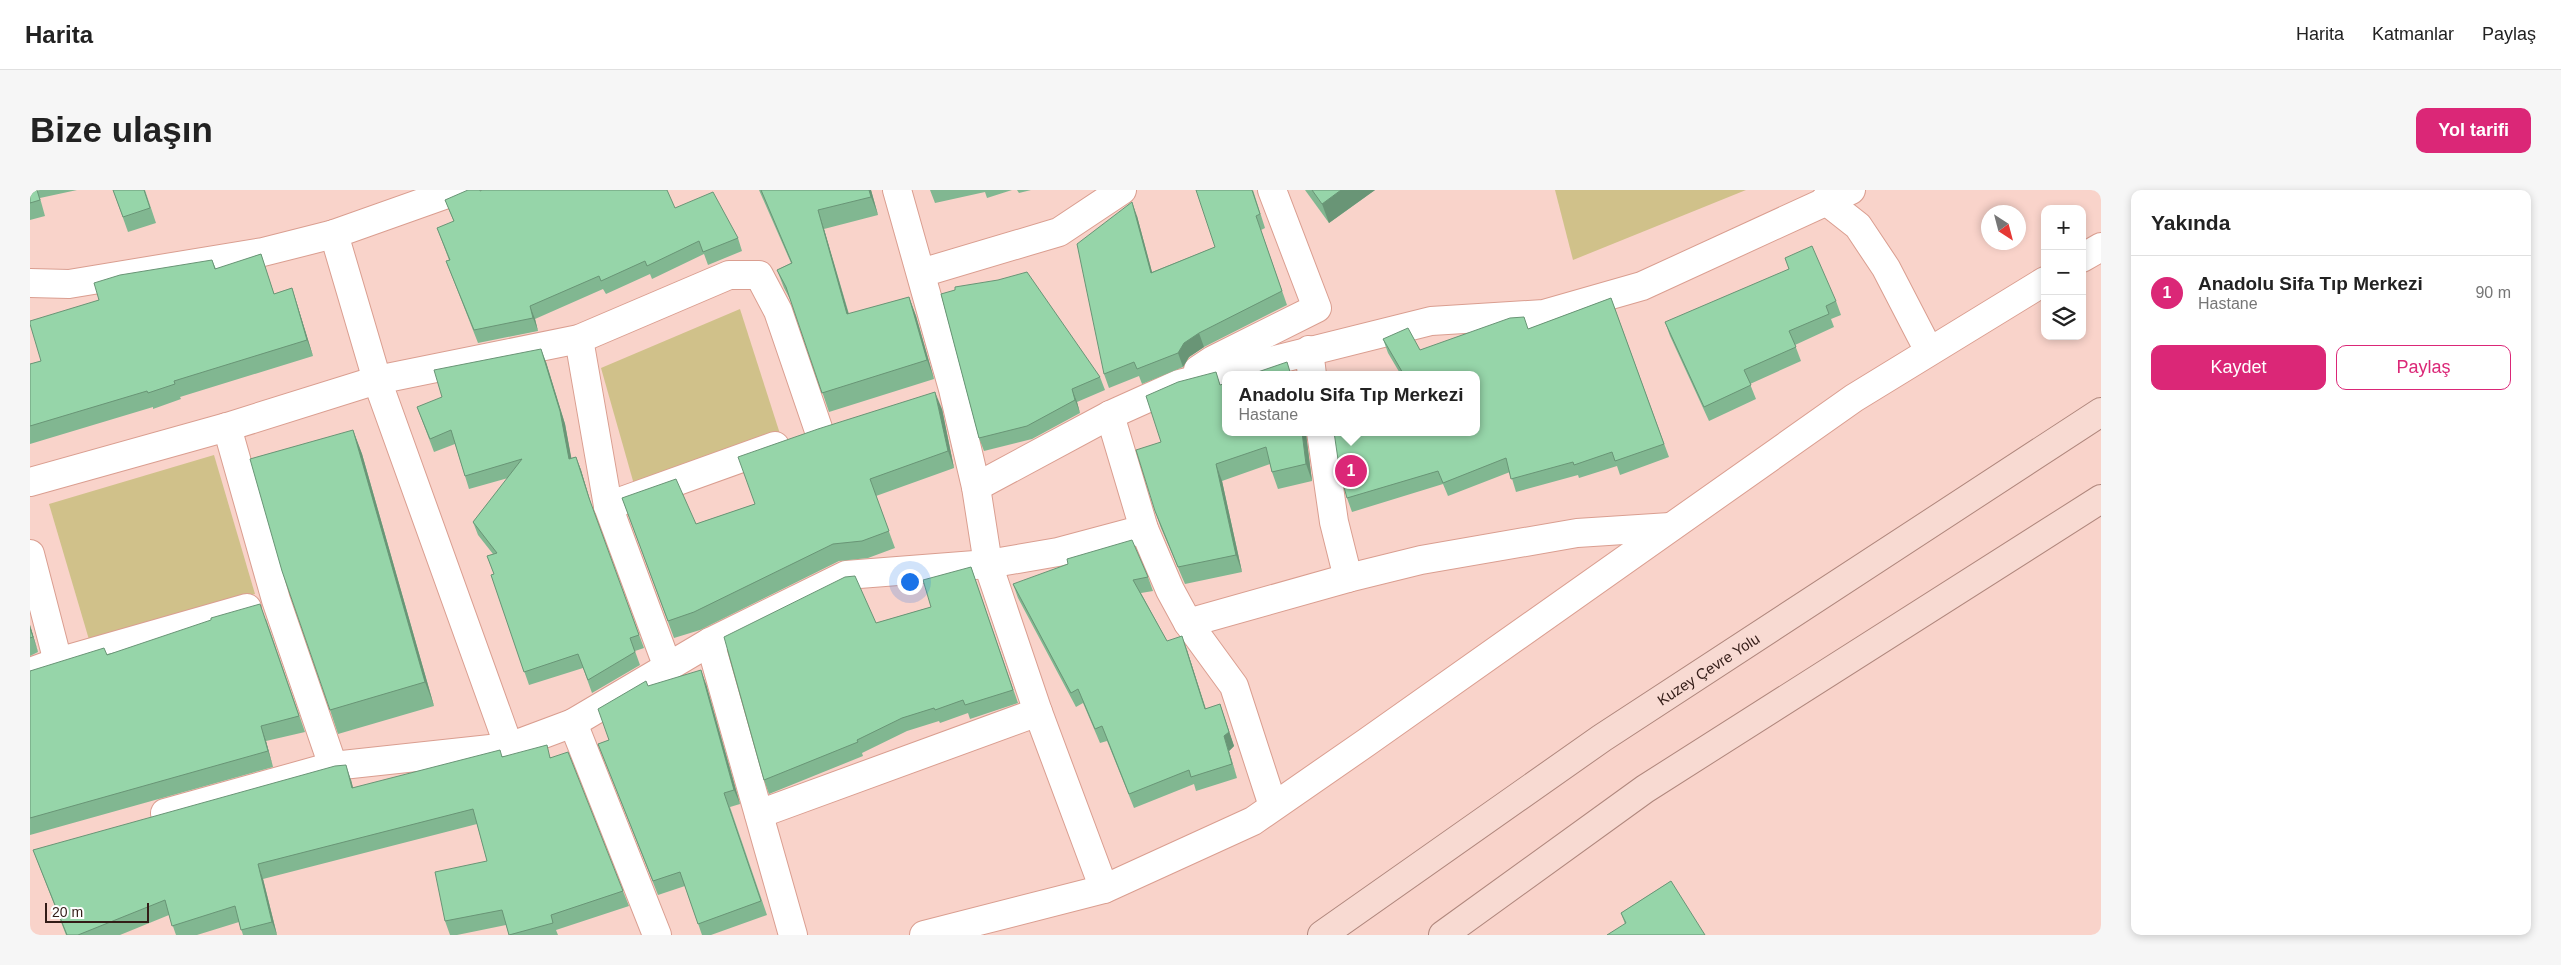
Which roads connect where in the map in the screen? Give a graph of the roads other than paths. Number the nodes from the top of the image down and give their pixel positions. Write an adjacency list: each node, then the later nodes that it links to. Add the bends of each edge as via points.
1 (458, 190): 7 (street)
2 (898, 190): 10 (street)
3 (1122, 190): 10 (street, via 1059,232)
4 (1272, 190): 19 (street, via 1317,308 1213,360)
5 (1851, 190): 6 (street)
6 (1825, 200): 14 (street, via 1858,226 1886,268); 15 (street, via 1642,286 1544,314 1431,321)
7 (334, 234): 11 (street, via 263,252 70,284); 18 (street)
8 (2101, 247): 9 (street)
9 (2086, 256)
10 (921, 273): 25 (street, via 943,392)
11 (30, 283)
12 (2041, 283): 14 (street)
13 (579, 339): 18 (street); 27 (street); 27 (street, via 729,275 759,274 829,428)
14 (1929, 351): 28 (street, via 1854,398)
15 (1310, 362): 16 (street)
16 (1256, 371)
17 (1222, 377): 19 (street)
18 (377, 380): 22 (street); 41 (street)
19 (1179, 384): 21 (street)
20 (2101, 412): 50 (main road, Kuzey Çevre Yolu, via 1602,738)
21 (1110, 415): 25 (street); 29 (street)
22 (227, 427): 24 (street); 33 (street)
23 (1322, 436): 32 (street, via 1334,522)
24 (30, 482)
25 (976, 487): 31 (street)
26 (2101, 499): 51 (main road, via 1645,789)
27 (608, 506): 37 (street)
28 (1670, 527): 32 (street, via 1577,533 1421,560); 43 (street)
29 (1144, 529): 31 (street, via 1058,552); 34 (street)
30 (30, 554): 36 (street)
31 (988, 564): 35 (street, via 846,575); 39 (street)
32 (1348, 578): 34 (street)
33 (276, 600): 36 (street); 42 (street)
34 (1188, 623): 43 (street, via 1234,686)
35 (710, 642): 37 (street); 44 (street)
36 (58, 662): 38 (street)
37 (667, 665): 40 (street)
38 (30, 672)
39 (1038, 712): 44 (street); 46 (street)
40 (573, 723): 41 (street); 47 (street)
41 (509, 747): 42 (street)
42 (333, 766): 45 (street)
43 (1273, 806): 46 (street, via 1253,820)
44 (758, 814): 48 (street)
45 (144, 819)
46 (1104, 889): 49 (street)
47 (658, 935)
48 (794, 935)
49 (924, 935)
50 (1322, 935)
51 (1443, 935)

